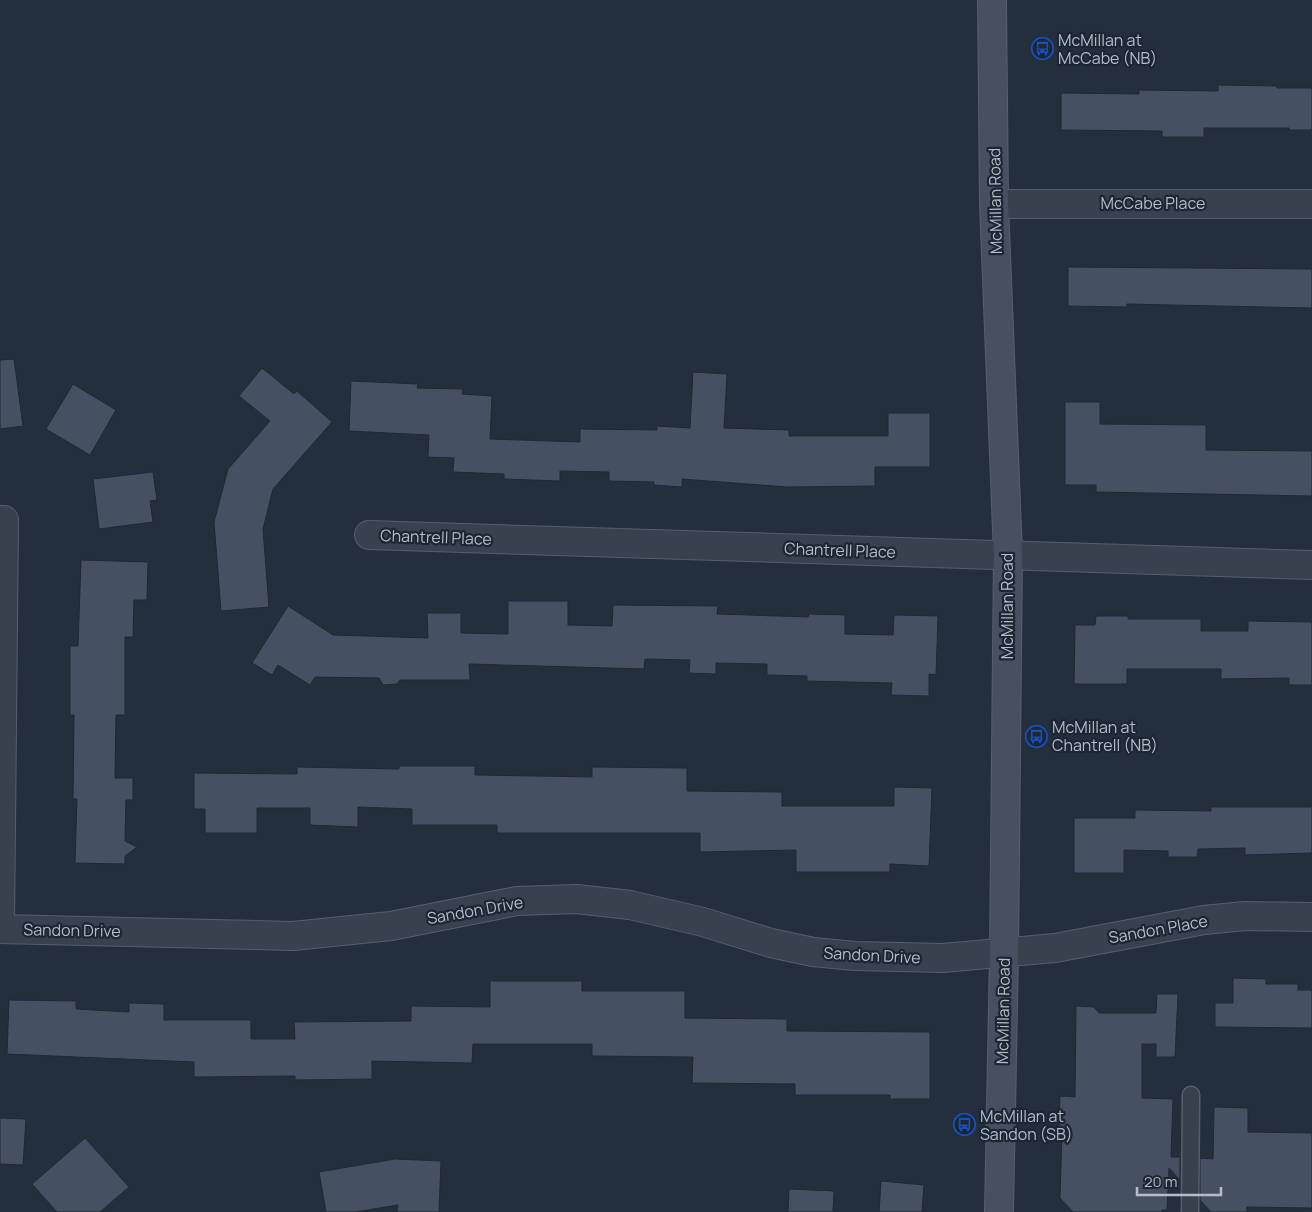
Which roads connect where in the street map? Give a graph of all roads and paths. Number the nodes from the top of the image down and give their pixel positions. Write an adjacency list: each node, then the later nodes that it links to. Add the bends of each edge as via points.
1 (992, 0): 2 (main road, McMillan Road)
2 (994, 204): 3 (street, McCabe Place); 6 (main road, McMillan Road)
3 (1312, 204)
4 (0, 520): 9 (street, via 4,520)
5 (369, 535): 6 (street, Chantrell Place)
6 (1008, 555): 7 (street, Chantrell Place); 10 (main road, McMillan Road)
7 (1312, 565)
8 (1312, 917): 10 (street, Sandon Place, via 1246,916 1204,920 1055,948)
9 (0, 928): 10 (street, Sandon Drive, via 294,936 391,926 517,901 576,899 630,905 813,952 943,958)
10 (1004, 954): 12 (main road, McMillan Road)
11 (1191, 1095): 13 (lane)
12 (999, 1212)
13 (1190, 1212)

